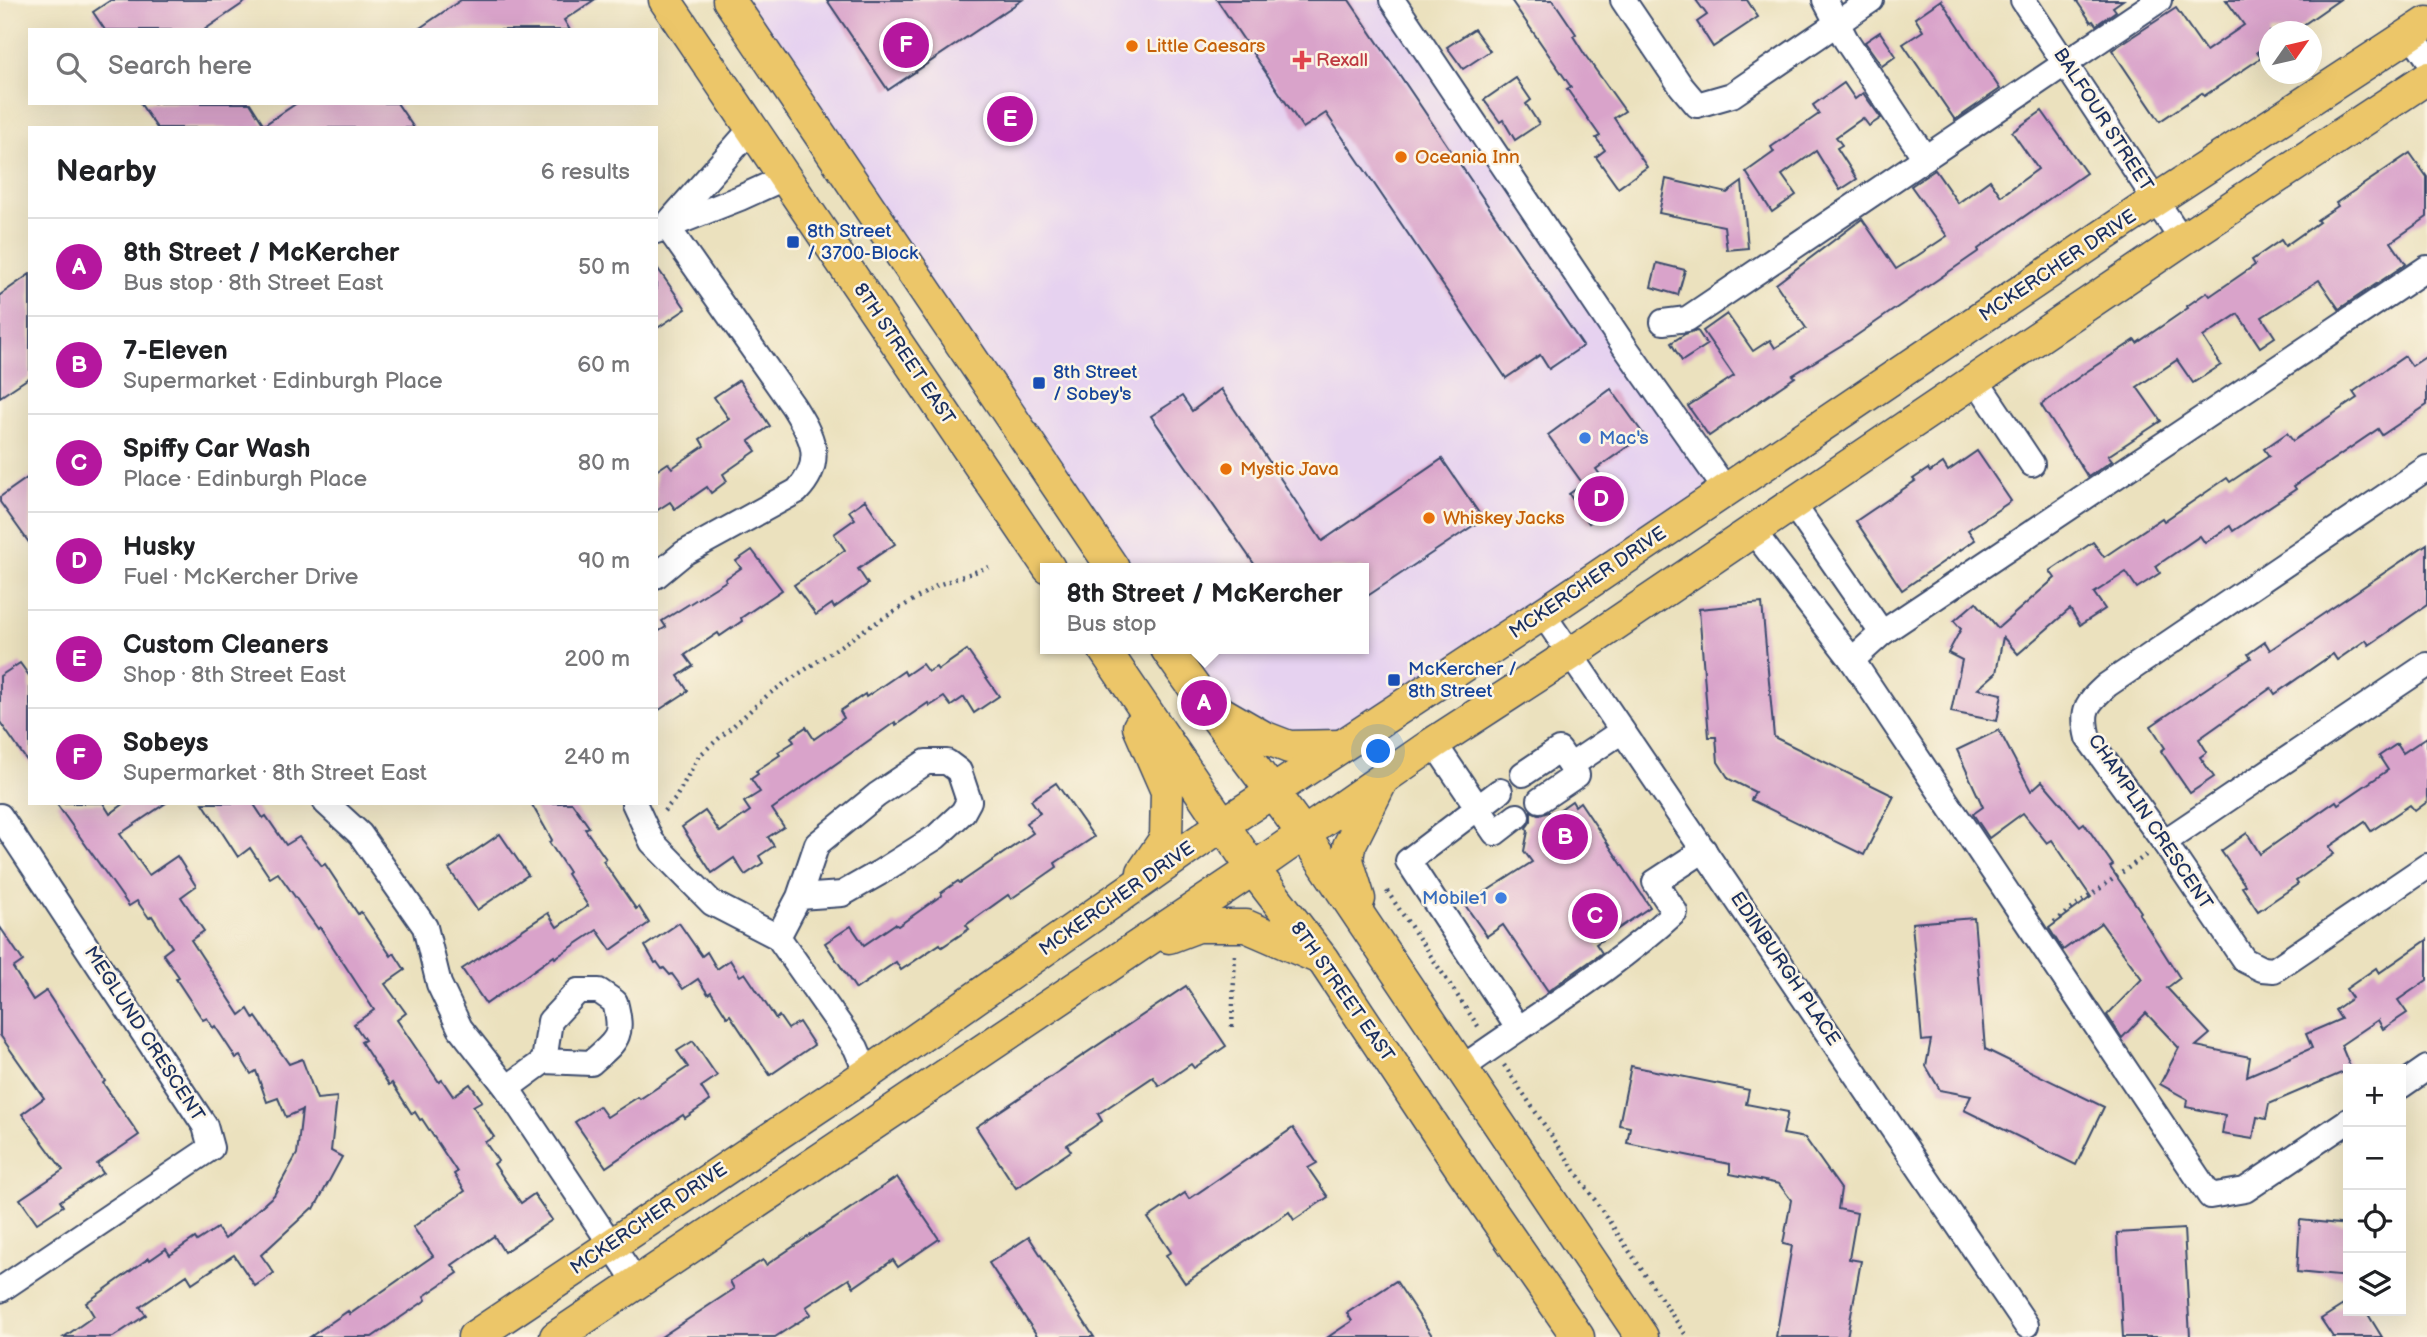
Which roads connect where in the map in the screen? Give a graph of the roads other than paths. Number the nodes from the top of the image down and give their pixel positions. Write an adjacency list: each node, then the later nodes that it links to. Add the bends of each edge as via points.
1 (664, 0): 13 (main road, 8TH STREET EAST)
2 (729, 0): 28 (main road)
3 (1392, 0): 24 (street)
4 (1623, 0): 9 (street, via 1697,105 1732,95)
5 (1825, 0): 9 (street)
6 (1871, 0): 9 (street)
7 (2024, 0): 11 (street, BALFOUR STREET)
8 (2159, 0): 11 (street)
9 (1837, 23): 14 (street)
10 (2422, 38): 16 (main road, MCKERCHER DRIVE)
11 (2066, 63): 14 (street); 16 (street, BALFOUR STREET)
12 (2427, 78): 18 (main road)
13 (751, 130): 15 (main road, 8TH STREET EAST); 17 (street)
14 (1925, 158): 20 (street, via 1687,319)
15 (784, 178): 17 (street); 27 (main road, 8TH STREET EAST)
16 (2156, 200): 18 (street, BALFOUR STREET); 24 (main road, MCKERCHER DRIVE)
17 (661, 228): 29 (street, via 793,406 812,436 814,463 808,480 797,491 684,553)
18 (2182, 240): 21 (main road)
19 (2427, 268): 31 (street)
20 (1662, 322)
21 (1976, 380): 22 (street); 25 (main road)
22 (2032, 464)
23 (2427, 468): 55 (street, CHAMPLIN CRESCENT, via 2107,685 2089,704 2084,719 2088,738)
24 (1726, 490): 30 (main road, MCKERCHER DRIVE)
25 (1793, 504): 26 (main road); 31 (street)
26 (1753, 531): 35 (main road); 36 (street)
27 (1046, 563)
28 (1110, 563)
29 (658, 574)
30 (1543, 614): 35 (street, EDINBURGH PLACE); 41 (main road, MCKERCHER DRIVE)
31 (1882, 634): 36 (street)
32 (1106, 654): 59 (main road, via 1167,790 1166,838)
33 (1107, 654): 53 (main road, 8TH STREET EAST)
34 (1170, 654): 38 (main road)
35 (1571, 654): 39 (street, EDINBURGH PLACE); 40 (main road)
36 (1852, 660): 72 (street, via 2210,1196 2245,1190)
37 (2427, 665): 55 (street)
38 (1204, 703): 41 (main road, via 1289,747); 46 (main road)
39 (1622, 731): 42 (street); 56 (street, EDINBURGH PLACE)
40 (1434, 743): 44 (main road); 50 (street)
41 (1340, 746): 46 (main road, MCKERCHER DRIVE)
42 (1570, 766): 43 (street, via 1559,750); 47 (street, via 1577,775)
43 (1523, 774)
44 (1381, 781): 54 (main road); 61 (main road, via 1349,846 1347,860)
45 (1500, 790): 50 (street)
46 (1273, 791): 53 (main road, MCKERCHER DRIVE); 54 (main road)
47 (1540, 800)
48 (328, 805): 71 (street, via 360,834 425,927 439,984 460,1028)
49 (635, 805): 62 (street, via 652,842 712,903)
50 (1477, 807): 52 (street, via 1495,833); 65 (street, via 1408,862)
51 (0, 816): 75 (street, MEGLUND CRESCENT, via 205,1126 211,1149)
52 (1517, 816)
53 (1222, 824): 58 (main road, 8TH STREET EAST); 59 (main road, MCKERCHER DRIVE)
54 (1304, 835): 58 (main road); 61 (main road)
55 (2154, 849): 57 (street, CHAMPLIN CRESCENT, via 2244,960 2274,970)
56 (1704, 850): 65 (street, via 1655,882 1675,912 1626,955); 76 (street, EDINBURGH PLACE)
57 (2427, 866)
58 (1253, 869): 63 (main road); 64 (main road, 8TH STREET EAST)
59 (1129, 891): 69 (main road, MCKERCHER DRIVE)
60 (799, 897): 60 (street, via 842,894 936,837 969,801 959,771 947,762 926,762 847,818 817,844); 62 (street)
61 (1367, 927): 67 (main road)
62 (778, 937): 69 (street, via 856,1048)
63 (1129, 953): 64 (main road, via 1198,926 1245,926); 74 (main road)
64 (1323, 960): 78 (main road, 8TH STREET EAST)
65 (1518, 1028): 67 (street)
66 (544, 1061): 71 (street)
67 (1462, 1068): 80 (main road)
68 (2427, 1068): 70 (street)
69 (867, 1074): 73 (main road, MCKERCHER DRIVE)
70 (2406, 1083)
71 (507, 1088): 73 (street)
72 (2343, 1124)
73 (611, 1244): 74 (street); 79 (main road, MCKERCHER DRIVE)
74 (636, 1282): 77 (main road)
75 (0, 1290)
76 (2026, 1325)
77 (564, 1335)
78 (1576, 1336)
79 (474, 1337)
80 (1642, 1337)

